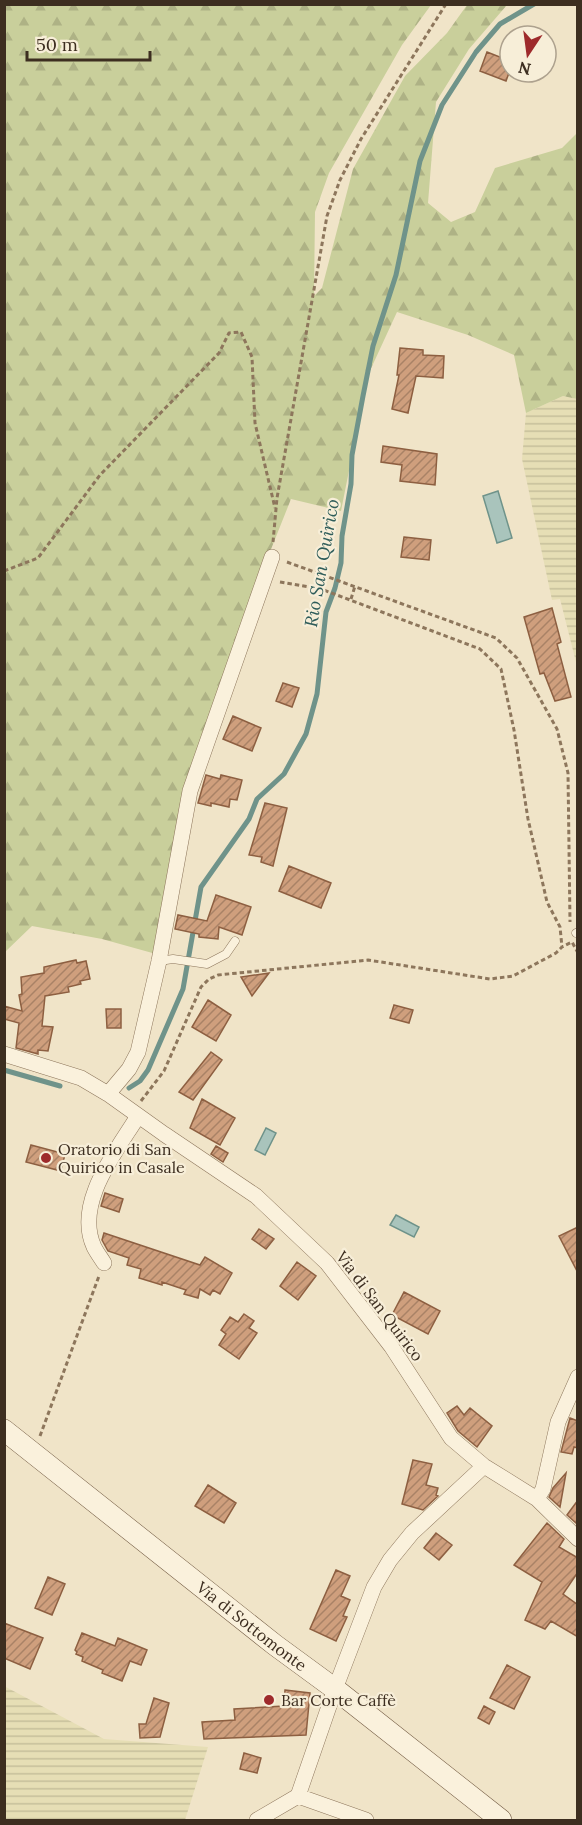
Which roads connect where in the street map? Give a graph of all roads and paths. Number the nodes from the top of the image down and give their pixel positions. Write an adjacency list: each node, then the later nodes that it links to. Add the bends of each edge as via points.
1 (446, 4): 2 (path, via 361,139 327,216)
2 (276, 513): 3 (path); 4 (path, via 255,423 252,357 241,332 229,333 219,353 100,475 38,558)
3 (272, 556): 5 (street); 6 (path)
4 (4, 571)
5 (263, 581): 7 (path, via 321,589); 12 (street, via 190,791)
6 (354, 586): 7 (path); 8 (path, via 496,638 518,658 557,729 568,773)
7 (349, 599): 10 (path, via 480,649 501,669 528,819 547,902 560,927)
8 (570, 924)
9 (235, 940): 12 (lane, via 226,954 207,964)
10 (562, 946): 11 (path, via 572,942); 15 (path, via 513,976 490,979 368,960 218,975 201,987 164,1071)
11 (578, 953)
12 (166, 960): 14 (street, via 138,1052)
13 (4, 1054): 14 (street, Via di San Quirico, via 81,1078)
14 (108, 1094): 15 (street, Via di San Quirico)
15 (135, 1113): 16 (street, via 98,1181 89,1219 94,1247); 20 (street, Via di San Quirico, via 256,1196 327,1263 391,1346 451,1438)
16 (104, 1263): 19 (path)
17 (578, 1377): 21 (street, via 558,1422 543,1489)
18 (4, 1430): 19 (main road, Via di Sottomonte)
19 (34, 1453): 23 (main road, Via di Sottomonte)
20 (484, 1466): 21 (street, Via di San Quirico); 23 (street, via 412,1533 390,1560 374,1587)
21 (537, 1499): 22 (street, Via di San Quirico)
22 (578, 1539)
23 (335, 1689): 24 (street); 27 (main road, Via di Sottomonte)
24 (298, 1796): 25 (street); 26 (street)
25 (257, 1821)
26 (366, 1821)
27 (501, 1821)

